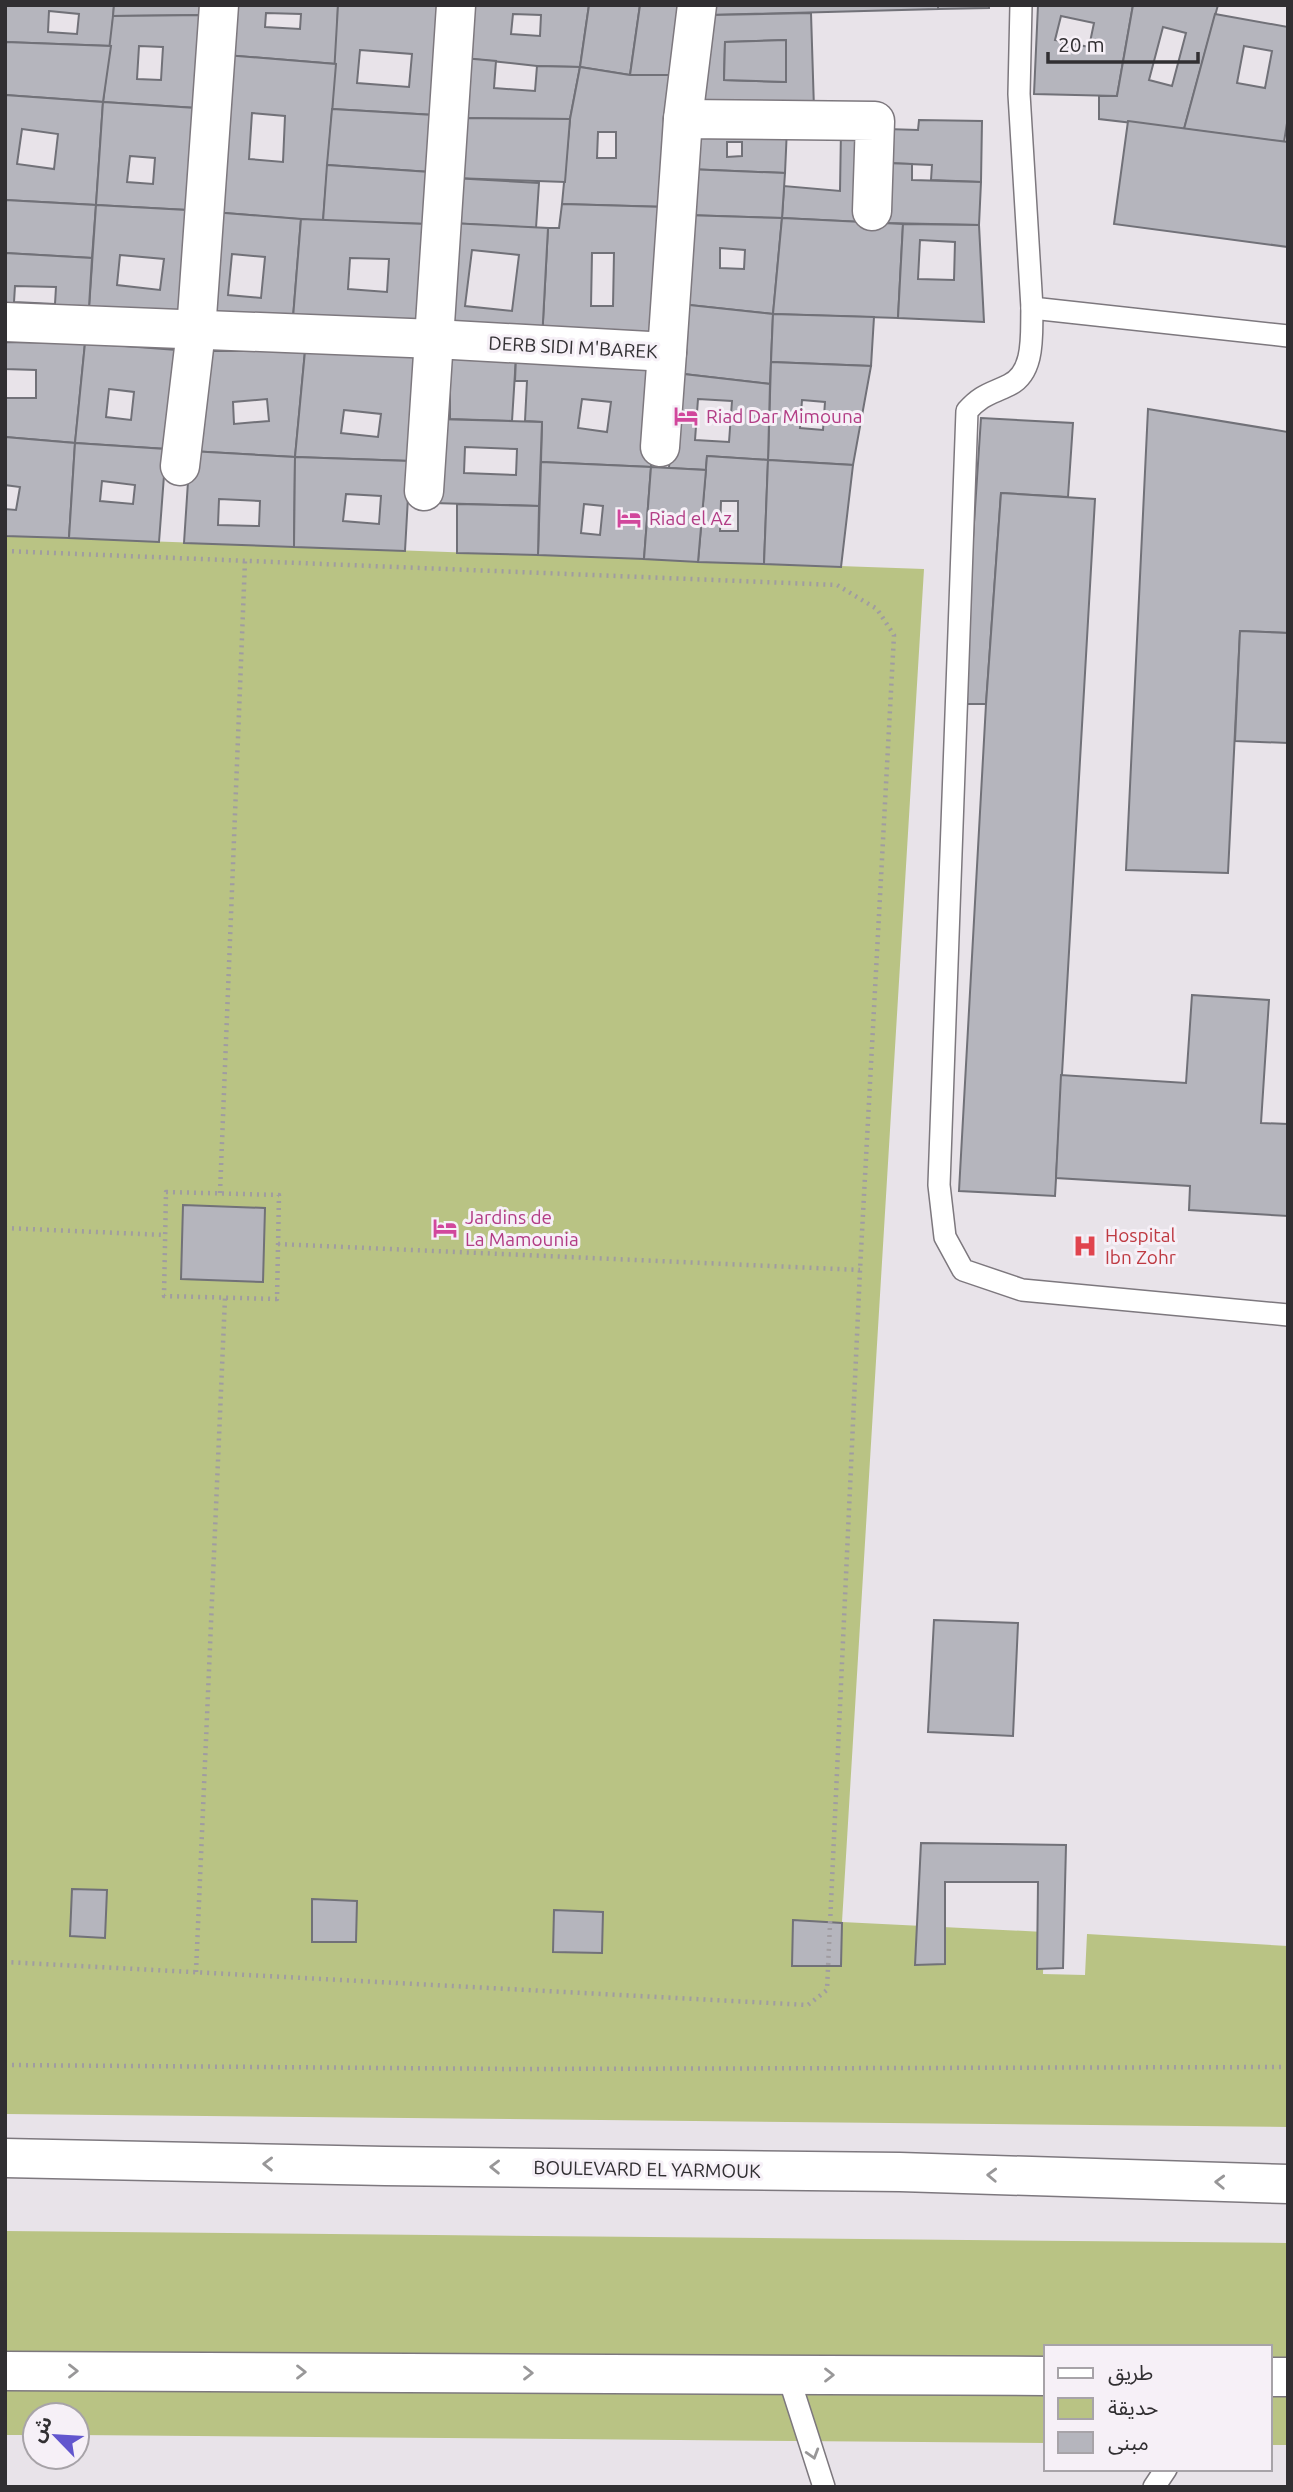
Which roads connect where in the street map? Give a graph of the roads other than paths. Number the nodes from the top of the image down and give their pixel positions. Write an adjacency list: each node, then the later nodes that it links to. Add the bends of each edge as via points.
1 (219, 5): 9 (street)
2 (456, 5): 11 (street)
3 (698, 5): 5 (street, DERB SIDI M'BAREK)
4 (1021, 5): 7 (lane, via 1019,94)
5 (683, 119): 6 (street, via 875,121); 12 (street, DERB SIDI M'BAREK)
6 (872, 211)
7 (1032, 308): 10 (lane); 16 (lane, via 1028,364 1013,383 980,396 967,411 939,1185 945,1237 963,1270 1022,1290)
8 (5, 322): 9 (street, DERB SIDI M'BAREK)
9 (196, 331): 11 (street, DERB SIDI M'BAREK); 14 (street)
10 (1288, 336)
11 (435, 339): 12 (street, DERB SIDI M'BAREK); 15 (street)
12 (667, 352): 13 (street)
13 (660, 447)
14 (180, 466)
15 (424, 491)
16 (1288, 1315)
17 (5, 2158): 18 (street, BOULEVARD EL YARMOUK, one-way to 17)
18 (1288, 2183)
19 (5, 2371): 20 (street, one-way to 20)
20 (788, 2375): 21 (street, one-way to 21); 23 (lane, one-way to 23)
21 (1044, 2376)
22 (1165, 2471): 24 (lane)
23 (824, 2487)
24 (1154, 2487)

